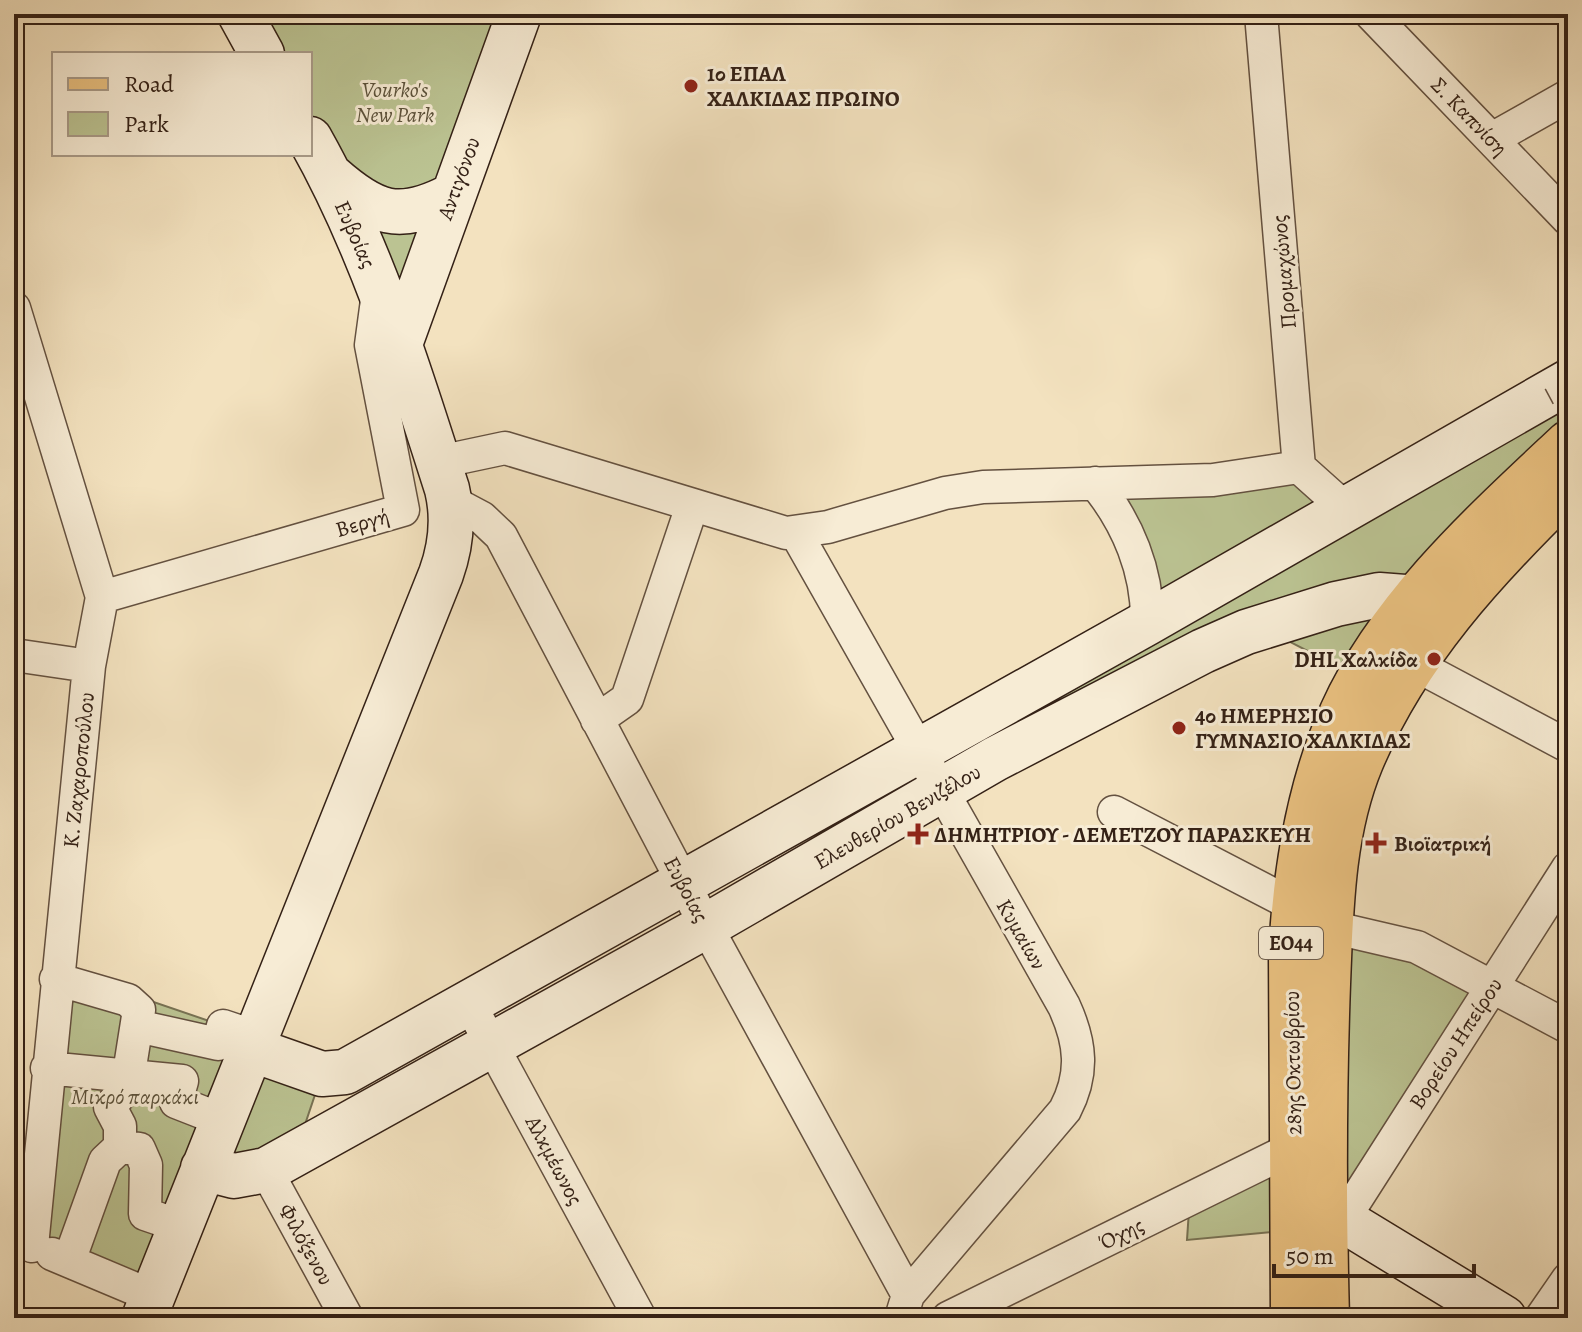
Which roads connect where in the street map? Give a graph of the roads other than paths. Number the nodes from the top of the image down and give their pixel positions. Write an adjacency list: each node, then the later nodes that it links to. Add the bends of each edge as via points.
1 (240, 14): 5 (street)
2 (519, 14): 9 (street, Αντιγόνου)
3 (1261, 14): 16 (street, Προμαχώνος)
4 (1371, 14): 7 (street, Σ. Καπνίση)
5 (261, 52)
6 (1568, 96): 7 (street)
7 (1492, 139): 10 (street, Σ. Καπνίση)
8 (320, 157): 9 (street, via 359,201 387,211 419,211); 11 (street, Ευβοίας)
9 (451, 196): 13 (street, Αντιγόνου)
10 (1568, 219)
11 (379, 286): 13 (street, Ευβοίας); 23 (street, Βεργή, via 371,345 403,510)
12 (14, 308): 23 (street, Κ. Ζαχαροπούλου)
13 (400, 344): 17 (street, Ευβοίας)
14 (1564, 383): 21 (street)
15 (1568, 443): 24 (main road, ΕΟ44, via 1452,557)
16 (1299, 467): 18 (street, via 1242,478); 21 (street)
17 (444, 481): 20 (street, via 505,448); 29 (street, Ευβοίας, via 501,536); 44 (street, Ευβοίας, via 451,533 441,574)
18 (1095, 483): 22 (street, via 983,487); 25 (street, via 1121,520 1135,554 1144,582)
19 (1568, 490): 27 (main road, ΕΟ44, via 1478,579)
20 (692, 506): 22 (street, via 773,532); 29 (street, via 627,699)
21 (1347, 510): 25 (street)
22 (796, 533): 31 (street, Κυμαίων)
23 (102, 597): 28 (street, Κ. Ζαχαροπούλου)
24 (1418, 598): 32 (street, Ελευθερίου Βενιζέλου, via 1362,598 1246,632); 36 (main road, 28ης Οκτωβρίου / ΕΟ44, via 1379,649 1343,711 1312,797)
25 (1147, 623): 31 (street)
26 (14, 655): 28 (street)
27 (1412, 663): 30 (street); 38 (main road, 28ης Οκτωβρίου / ΕΟ44, via 1376,728 1348,803)
28 (89, 666): 39 (street, Κ. Ζαχαροπούλου)
29 (597, 720): 35 (street, Ευβοίας)
30 (1568, 746)
31 (917, 752): 32 (street, Κυμαίων); 35 (street)
32 (939, 791): 37 (street, Ελευθερίου Βενιζέλου); 59 (street, Κυμαίων, via 1064,1006 1080,1068 1065,1110)
33 (1114, 812): 36 (street)
34 (1568, 868): 40 (street, Βορείου Ηπείρου)
35 (684, 883): 37 (street, Ευβοίας); 41 (street)
36 (1293, 905): 50 (main road, 28ης Οκτωβρίου / ΕΟ44)
37 (706, 926): 45 (street, Ελευθερίου Βενιζέλου); 59 (street, Ευβοίας)
38 (1331, 927): 40 (street, via 1417,947); 53 (main road, 28ης Οκτωβρίου / ΕΟ44)
39 (56, 979): 42 (street, via 136,1004); 46 (street, Κ. Ζαχαροπούλου)
40 (1492, 985): 43 (street); 53 (street, Βορείου Ηπείρου)
41 (469, 1003): 44 (street, via 338,1075 322,1074); 45 (street, Αλκμέωνος)
42 (137, 1026): 44 (street, via 218,1044 223,1026); 47 (street)
43 (1568, 1027)
44 (253, 1043): 48 (street, Ευβοίας)
45 (493, 1045): 52 (street, Ελευθερίου Βενιζέλου); 62 (street, Αλκμέωνος)
46 (47, 1068): 47 (street); 55 (street, Κ. Ζαχαροπούλου)
47 (129, 1076): 48 (street, via 182,1081 176,1102); 49 (street, via 110,1107 120,1126)
48 (222, 1120): 51 (street, Ευβοίας)
49 (120, 1147): 54 (street, via 139,1149 146,1165 145,1214); 56 (street, via 105,1161)
50 (1293, 1148): 60 (street, Όχης); 63 (main road, 28ης Οκτωβρίου / ΕΟ44)
51 (203, 1168): 52 (street, Ελευθερίου Βενιζέλου, via 234,1176); 54 (street, Ευβοίας)
52 (266, 1170): 61 (street, Φιλόξενου)
53 (1334, 1220): 64 (main road, 28ης Οκτωβρίου / ΕΟ44); 65 (street)
54 (180, 1226): 58 (street, Ευβοίας)
55 (23, 1243): 56 (street)
56 (69, 1261): 58 (street)
57 (1568, 1279): 66 (street)
58 (148, 1307)
59 (904, 1307)
60 (971, 1314)
61 (347, 1318)
62 (640, 1318)
63 (1293, 1318)
64 (1327, 1318)
65 (1504, 1318)
66 (1541, 1318)

